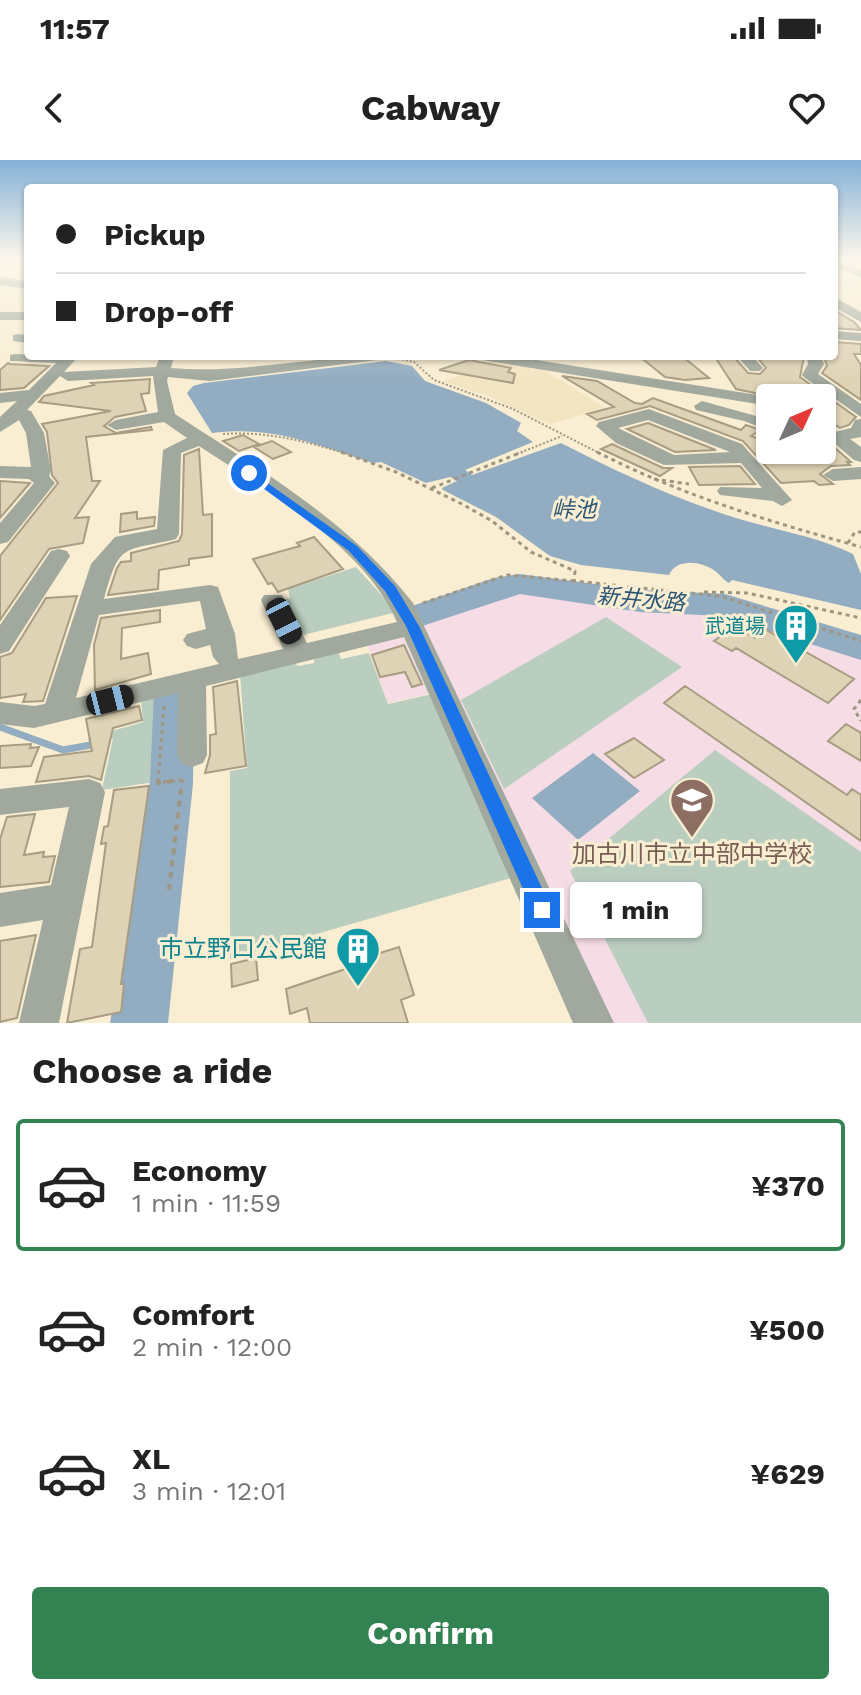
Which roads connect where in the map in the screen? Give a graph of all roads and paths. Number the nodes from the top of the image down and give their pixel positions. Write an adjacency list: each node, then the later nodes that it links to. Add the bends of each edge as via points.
1 (838, 304): 5 (street)
2 (838, 314): 5 (street)
3 (0, 316): 4 (street)
4 (22, 316): 6 (street)
5 (858, 316)
6 (0, 329)
7 (838, 335): 8 (street)
8 (861, 337)
9 (35, 360): 20 (street)
10 (68, 360): 21 (street)
11 (111, 360): 19 (street)
12 (357, 360): 18 (street, via 210,376)
13 (402, 360): 49 (path, via 414,362 434,380 513,409 562,436)
14 (507, 360): 22 (street)
15 (599, 360): 22 (street)
16 (815, 360): 23 (street, via 810,375)
17 (209, 362): 18 (street)
18 (163, 366): 19 (street); 34 (street, via 159,381)
19 (68, 376): 21 (street)
20 (16, 377)
21 (50, 377): 26 (street)
22 (617, 378): 29 (street)
23 (823, 384)
24 (836, 390): 25 (street)
25 (861, 391)
26 (33, 394): 28 (street); 39 (street)
27 (836, 394): 32 (street)
28 (0, 398)
29 (706, 399): 30 (street); 35 (street); 36 (street)
30 (756, 401)
31 (836, 410): 32 (street)
32 (861, 413)
33 (19, 415): 47 (street, via 25,415 35,433)
34 (167, 416): 38 (street); 40 (street)
35 (756, 417)
36 (670, 422): 42 (street); 42 (street, via 649,414 605,426 671,461)
37 (861, 424): 41 (street, via 858,432 836,437)
38 (116, 425)
39 (0, 427)
40 (212, 437): 49 (path, via 276,434); 58 (street, via 172,450 168,534 123,542 102,564); 59 (street, via 353,549 391,589)
41 (861, 456)
42 (746, 457): 50 (street, via 780,498)
43 (0, 472): 47 (street)
44 (861, 473): 46 (street)
45 (643, 475): 48 (path)
46 (833, 475)
47 (39, 476): 52 (street, via 45,483)
48 (689, 484)
49 (432, 488): 55 (path, via 488,519 526,549 575,571)
50 (727, 491)
51 (861, 532): 53 (path)
52 (0, 537)
53 (848, 543)
54 (59, 556): 63 (street)
55 (574, 581): 56 (path); 59 (path, via 507,575)
56 (696, 592): 60 (path, via 747,593); 62 (path)
57 (273, 600): 64 (street)
58 (86, 609): 61 (street, via 210,592 224,645); 68 (street)
59 (408, 618): 64 (street); 76 (street)
60 (861, 618)
61 (196, 640)
62 (861, 641)
63 (0, 645)
64 (297, 648): 65 (street)
65 (180, 682): 68 (street); 70 (street); 70 (path, via 158,783)
66 (861, 700): 69 (path, via 854,709)
67 (0, 713): 68 (street)
68 (57, 713)
69 (861, 721)
70 (185, 768): 72 (path)
71 (0, 802): 73 (street, via 89,792)
72 (169, 890)
73 (64, 900): 74 (street); 75 (street)
74 (0, 910)
75 (39, 1023)
76 (594, 1023)

